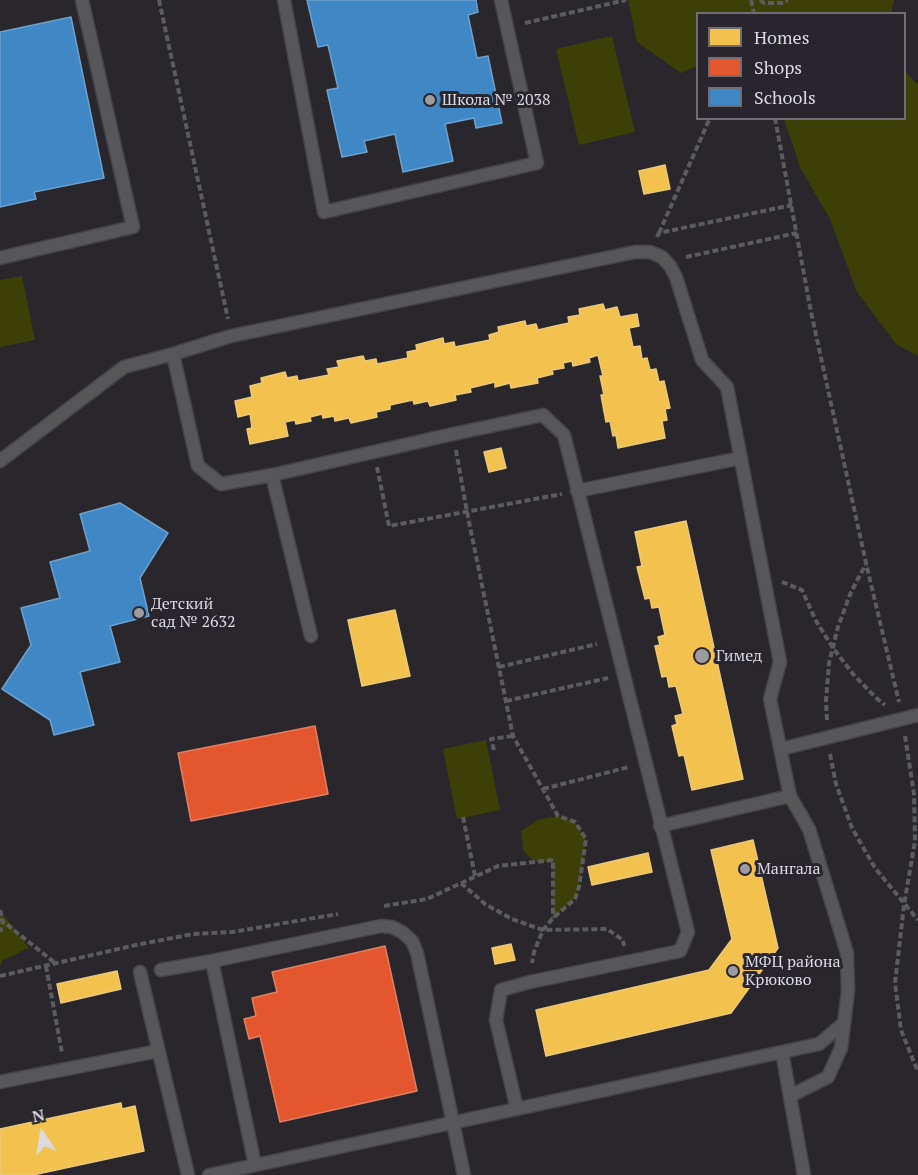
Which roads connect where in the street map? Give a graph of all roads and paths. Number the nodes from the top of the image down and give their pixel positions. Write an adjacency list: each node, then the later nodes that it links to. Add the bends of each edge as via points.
1 (82, 0): 15 (lane, via 133,227)
2 (159, 0): 17 (path)
3 (284, 0): 8 (lane, via 324,212 537,163)
4 (501, 0): 8 (lane)
5 (626, 0): 8 (path)
6 (760, 0): 7 (path)
7 (788, 0)
8 (507, 27)
9 (709, 120): 12 (path)
10 (775, 120): 11 (path)
11 (792, 205): 12 (path); 13 (path)
12 (658, 233): 14 (path)
13 (797, 233): 16 (path, via 681,258); 33 (path, via 811,312)
14 (650, 252): 16 (lane); 17 (lane)
15 (0, 258)
16 (670, 266): 21 (lane, via 702,360 727,387)
17 (231, 336): 18 (lane)
18 (173, 354): 22 (lane, via 124,367); 23 (lane, via 198,466 221,484)
19 (453, 434): 20 (lane); 24 (lane, via 543,415 564,435); 25 (path)
20 (374, 452): 23 (lane); 25 (path, via 389,525)
21 (741, 458): 24 (lane); 26 (lane)
22 (0, 461)
23 (272, 475): 27 (lane)
24 (578, 491): 25 (path); 28 (lane)
25 (467, 512): 29 (path)
26 (763, 574): 33 (path, via 802,590 816,621 853,674); 35 (lane, via 780,662 770,699)
27 (311, 636)
28 (614, 640): 29 (path); 30 (lane)
29 (499, 667): 31 (path)
30 (623, 674): 31 (path); 37 (lane)
31 (506, 701): 34 (path)
32 (918, 715): 33 (lane)
33 (903, 719): 35 (lane); 63 (path, via 914,794 915,840 896,983 901,1030)
34 (513, 736): 36 (path, via 491,739); 38 (path)
35 (781, 749): 39 (lane)
36 (494, 750)
37 (645, 763): 38 (path); 41 (lane)
38 (543, 789): 47 (path, via 558,816 575,822 586,839 575,899)
39 (790, 796): 41 (lane); 59 (lane, via 809,829 847,953)
40 (463, 817): 42 (path)
41 (660, 826): 52 (lane, via 688,932 680,951)
42 (475, 876): 43 (path); 47 (path, via 498,866 553,860)
43 (461, 883): 44 (path, via 427,899); 49 (path, via 485,904)
44 (381, 906)
45 (0, 910): 48 (path)
46 (347, 912): 53 (path, via 232,932 193,934)
47 (553, 918): 49 (path)
48 (1, 921): 50 (path); 53 (path)
49 (543, 930): 52 (path, via 607,929 623,940); 58 (path, via 534,952)
50 (0, 932)
51 (212, 962): 55 (lane); 67 (lane, via 381,926 402,932 417,953); 68 (lane)
52 (627, 962): 58 (lane)
53 (55, 963): 54 (path)
54 (46, 966): 57 (path); 62 (path)
55 (161, 970)
56 (140, 972): 60 (lane)
57 (0, 976)
58 (530, 982): 66 (lane, via 501,990 496,1020)
59 (844, 1023): 61 (lane, via 819,1044); 65 (lane, via 842,1048 828,1077)
60 (158, 1051): 62 (lane); 69 (lane)
61 (782, 1052): 65 (lane); 66 (lane)
62 (65, 1069): 64 (lane)
63 (918, 1071)
64 (0, 1082)
65 (790, 1096): 72 (lane)
66 (517, 1109): 67 (lane)
67 (453, 1123): 68 (lane); 71 (lane)
68 (255, 1165): 70 (lane)
69 (188, 1175)
70 (209, 1175)
71 (464, 1175)
72 (804, 1175)

